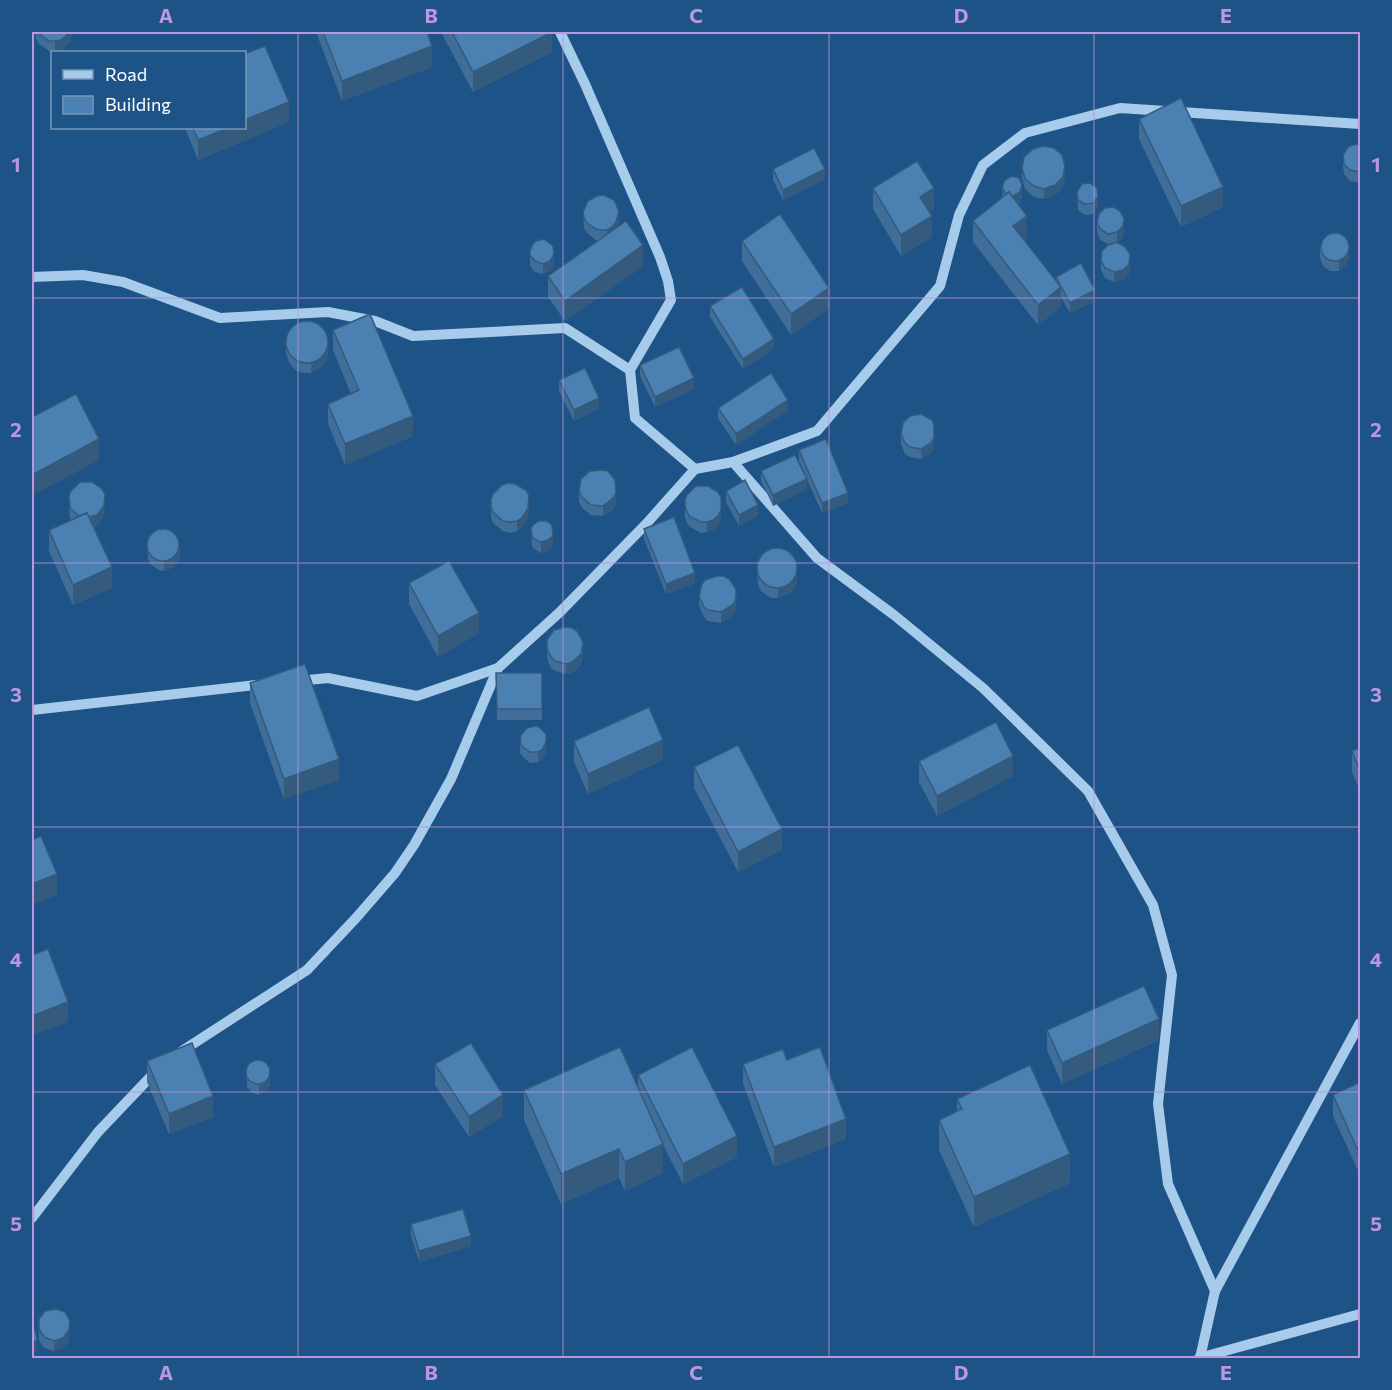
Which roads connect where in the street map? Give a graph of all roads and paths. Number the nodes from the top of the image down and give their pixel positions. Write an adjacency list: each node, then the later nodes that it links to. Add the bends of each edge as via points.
1 (560, 32): 4 (street, via 668,281 671,300)
2 (1360, 124): 5 (street, via 1120,108 1025,134 983,165 959,215 940,286 817,430)
3 (32, 277): 4 (street, via 83,275 123,282 220,318 328,312 375,321 413,336 565,328)
4 (630, 370): 6 (street, via 635,418)
5 (733, 462): 6 (street); 13 (street, via 817,558 983,688 1088,791 1152,905 1172,975 1158,1104 1168,1184)
6 (695, 469): 7 (street, via 560,612)
7 (498, 668): 8 (street, via 417,696 328,678); 12 (street, via 451,779 395,873 307,970 168,1060 98,1132)
8 (292, 681)
9 (280, 683): 10 (street)
10 (32, 710)
11 (1360, 1023): 13 (street)
12 (32, 1218)
13 (1215, 1291): 15 (street)
14 (1360, 1314): 15 (street)
15 (1199, 1358)

